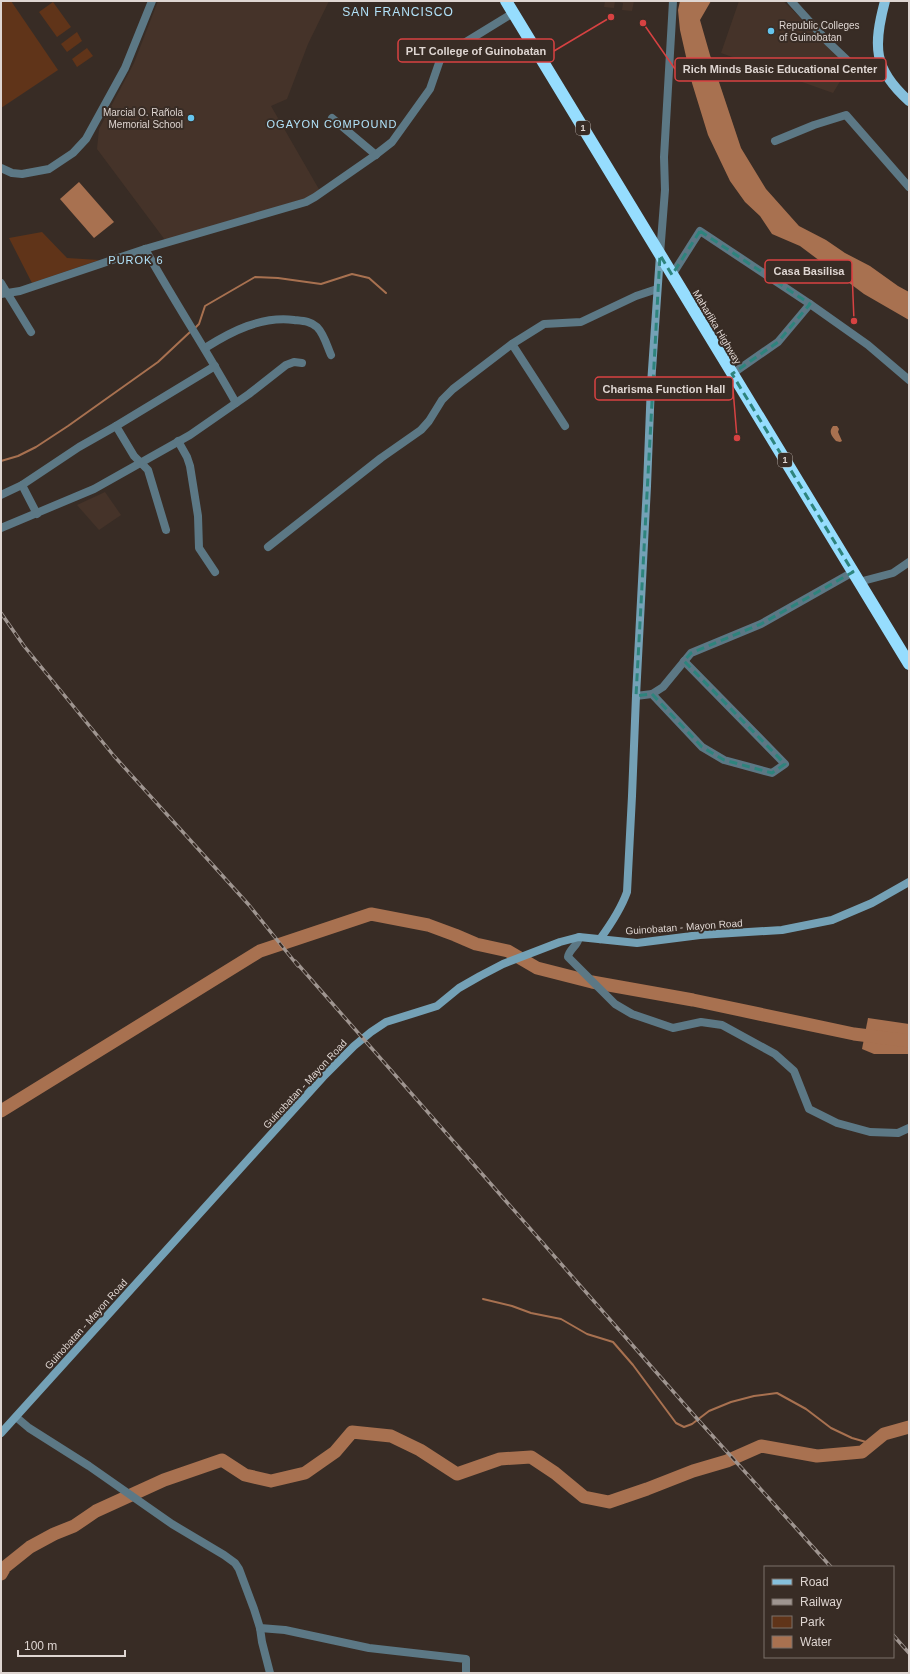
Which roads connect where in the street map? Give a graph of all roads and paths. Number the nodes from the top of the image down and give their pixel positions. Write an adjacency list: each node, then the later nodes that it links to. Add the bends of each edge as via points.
1 (152, 1): 12 (street, via 125,68 86,139 73,153 49,169 22,174)
2 (506, 1): 6 (highway, Maharlika Highway / 1)
3 (673, 1): 15 (street)
4 (791, 1): 7 (street, via 848,61 874,76)
5 (885, 1): 7 (main road, via 877,39 878,54)
6 (513, 13): 11 (street, via 440,60 430,89 392,142); 15 (highway, Maharlika Highway / 1)
7 (884, 73): 8 (main road)
8 (909, 102)
9 (332, 118): 11 (street)
10 (775, 140): 13 (street, via 846,115)
11 (376, 154): 14 (street, via 306,202)
12 (1, 168)
13 (909, 187)
14 (145, 249): 19 (street, via 20,291); 23 (street)
15 (660, 255): 16 (highway, Maharlika Highway / 1); 18 (main road)
16 (672, 276): 20 (street, via 700,231); 27 (highway, Maharlika Highway / 1)
17 (1, 283): 19 (street)
18 (657, 289): 22 (street, via 581,322 544,324); 46 (main road, via 650,384 648,486)
19 (4, 294): 21 (street)
20 (810, 304): 27 (street, via 778,342); 28 (street, via 868,345)
21 (31, 332)
22 (512, 344): 31 (street); 39 (street, via 453,389 421,430 381,458)
23 (204, 348): 24 (street, via 238,329 277,318 309,322 317,327); 26 (street)
24 (331, 355)
25 (302, 363): 29 (street, via 286,365)
26 (215, 366): 29 (street); 30 (street)
27 (732, 374): 42 (highway, Maharlika Highway / 1)
28 (909, 380)
29 (236, 403): 32 (street)
30 (116, 426): 33 (street, via 134,456); 34 (street)
31 (565, 426)
32 (178, 442): 33 (street); 41 (street, via 190,466 198,516 198,548)
33 (142, 463): 36 (street, via 94,489); 38 (street, via 148,470)
34 (22, 485): 35 (street); 36 (street)
35 (1, 495)
36 (37, 514): 37 (street)
37 (1, 528)
38 (166, 530)
39 (268, 547)
40 (909, 562): 42 (street, via 893,573)
41 (215, 572)
42 (856, 577): 43 (street, via 761,624 691,653); 44 (highway, Maharlika Highway / 1)
43 (684, 661): 45 (street, via 663,687); 45 (street, via 785,764 772,773 724,760 702,747)
44 (909, 664)
45 (652, 694): 46 (street)
46 (636, 696): 49 (main road, via 627,892 623,904)
47 (909, 882): 49 (main road, Guinobatan - Mayon Road, via 872,903 832,920 782,930 700,935 637,943)
48 (579, 937): 49 (main road, Guinobatan - Mayon Road); 50 (street, via 578,943 568,957 615,1004 632,1014 673,1028 701,1022 722,1025 775,1054 794,1071 809,1109 837,1123 870,1132 898,1133); 51 (main road, Guinobatan - Mayon Road, via 503,964 460,988 436,1006 386,1022 354,1046 323,1077)
49 (600, 939)
50 (909, 1128)
51 (16, 1417): 52 (main road, Guinobatan - Mayon Road); 53 (street, via 172,1524 235,1563)
52 (1, 1433)
53 (260, 1628): 54 (street); 55 (street, via 285,1630 369,1648 466,1659)
54 (270, 1673)
55 (466, 1673)

